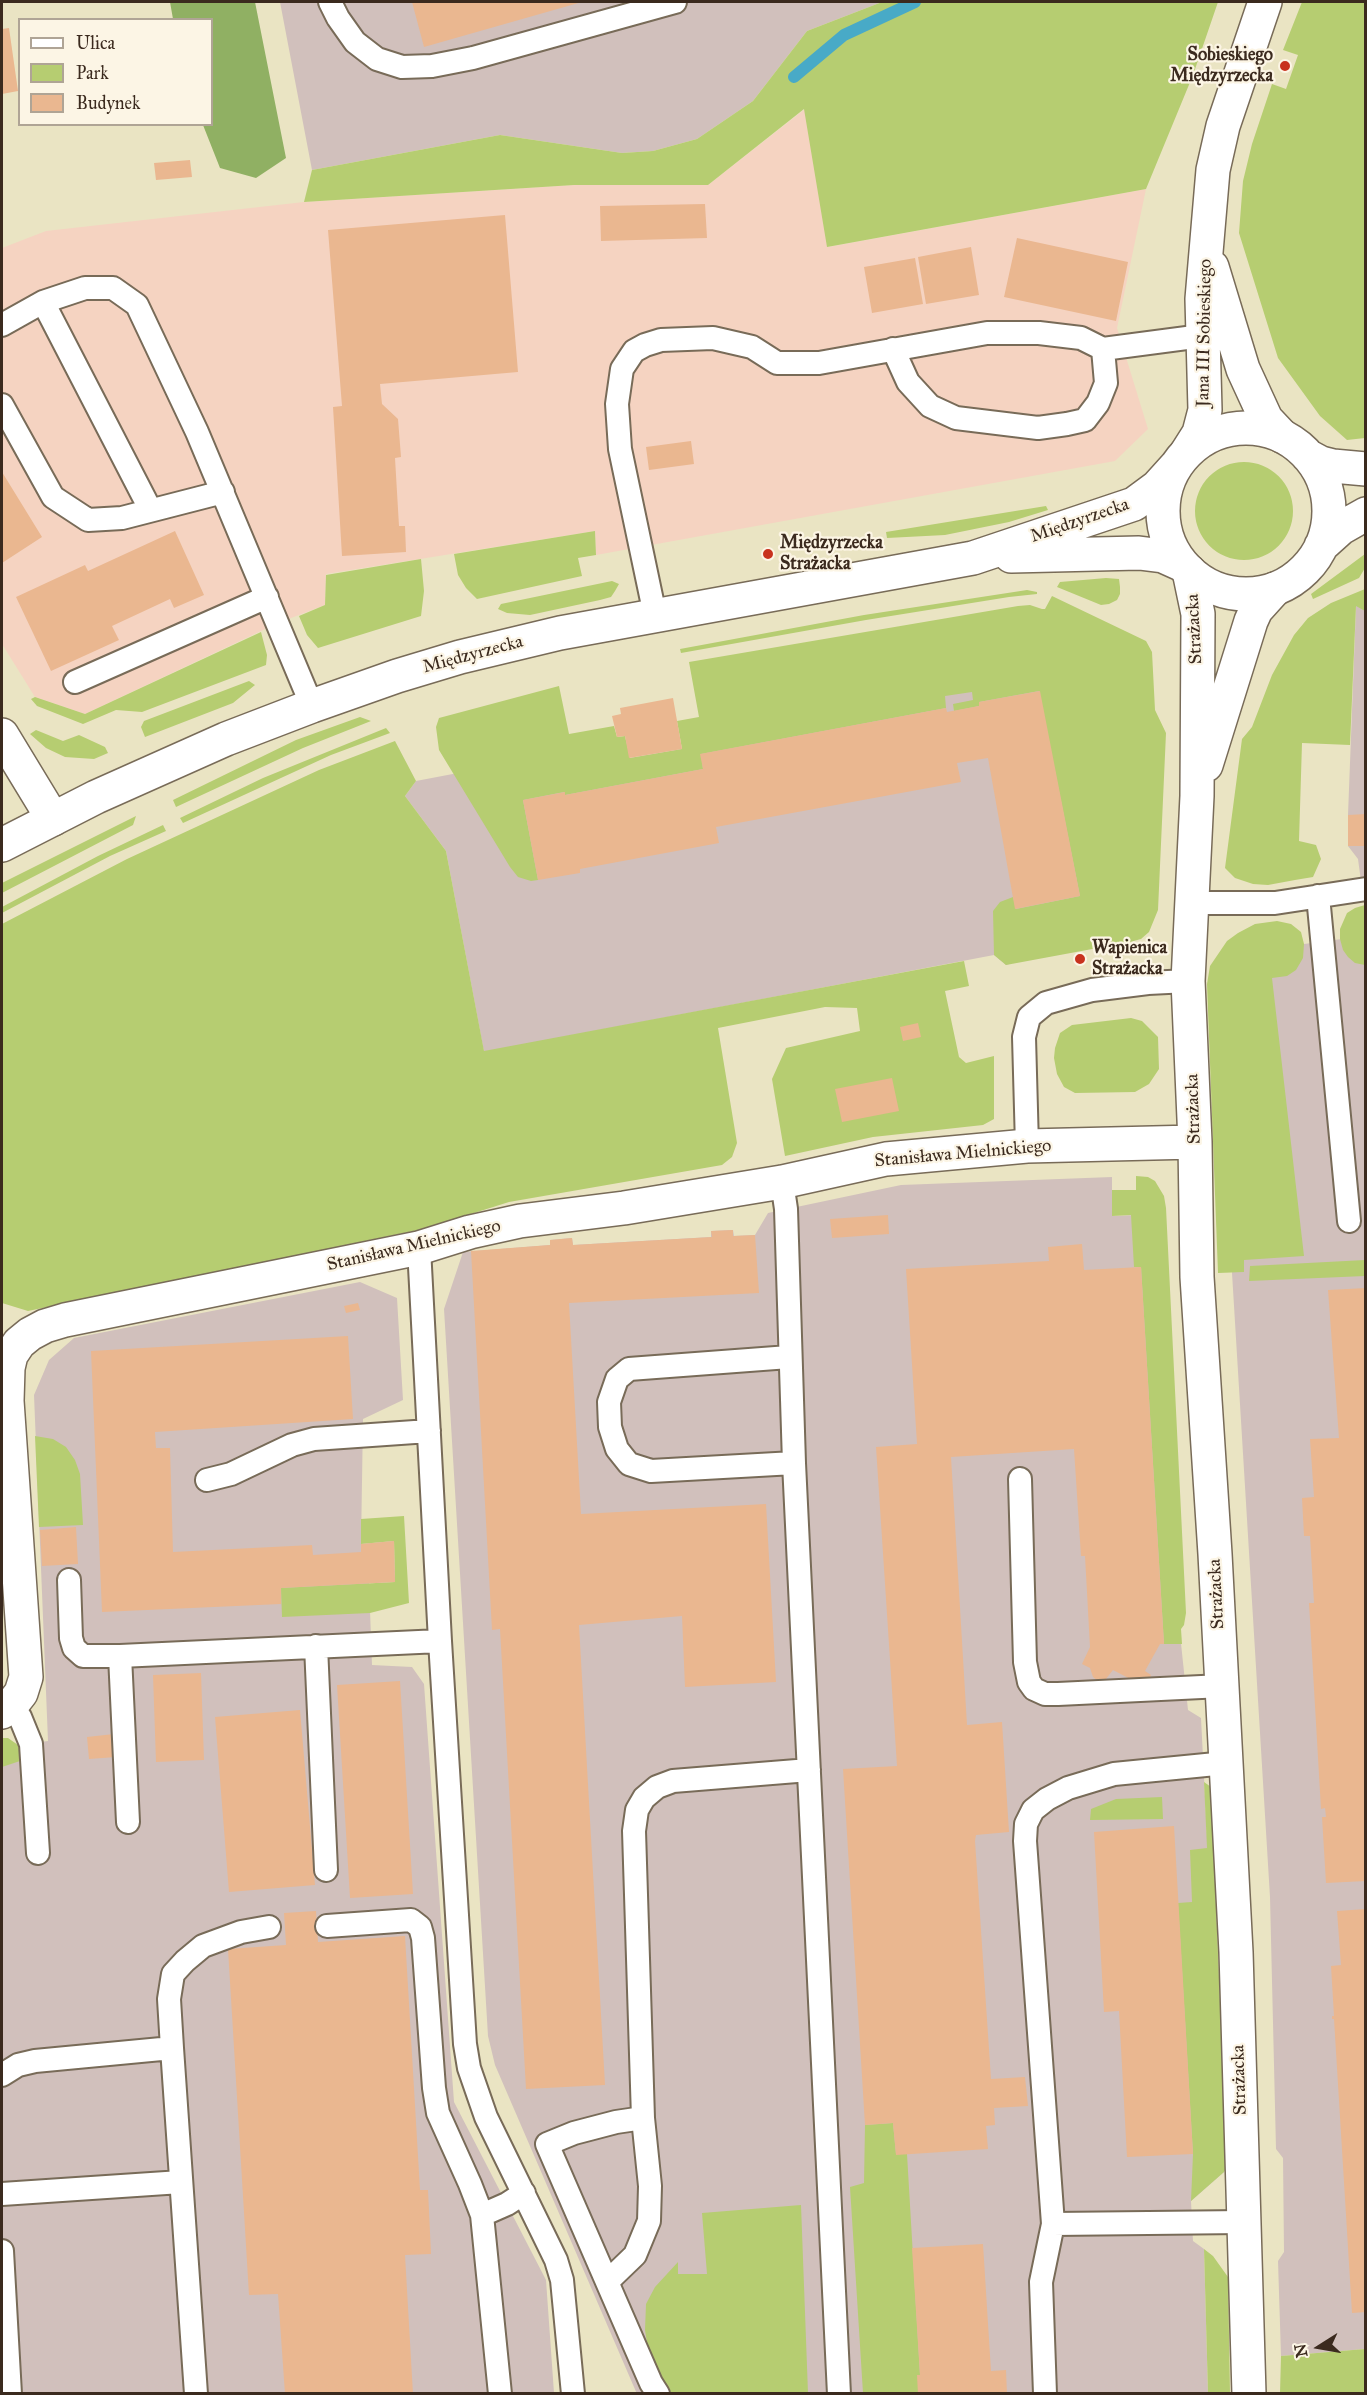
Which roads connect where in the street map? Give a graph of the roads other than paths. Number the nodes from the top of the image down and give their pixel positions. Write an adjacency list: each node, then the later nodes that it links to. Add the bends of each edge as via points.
1 (330, 2): 2 (lane, via 355,42 377,59 402,67 473,58)
2 (675, 2)
3 (1265, 2): 6 (street, Jana III Sobieskiego, via 1218,148 1210,193 1202,299)
4 (43, 302): 5 (lane); 14 (lane, via 85,288 113,288 137,305); 15 (lane)
5 (2, 325)
6 (1216, 334): 8 (lane); 10 (street, Jana III Sobieskiego, via 1266,419); 12 (street, Jana III Sobieskiego, via 1199,433)
7 (893, 349): 8 (lane, via 987,333 1081,338); 8 (lane, via 908,382 930,406 956,418 1038,428 1085,420 1106,383); 22 (lane, via 819,363 777,363 752,347 713,338 661,340 634,351 622,369 617,404 620,449)
8 (1103, 349)
9 (2, 405): 15 (lane, via 53,497 88,520 122,518)
10 (1282, 436): 11 (street); 12 (street, via 1253,428 1231,429 1202,440)
11 (1308, 456): 13 (street, via 1327,465); 17 (street, via 1321,476 1327,496 1328,519)
12 (1182, 459): 18 (street, Międzyrzecka, via 1157,488 1134,504); 19 (street, via 1166,490 1164,518 1169,541)
13 (1365, 469)
14 (223, 492): 15 (lane); 21 (lane)
15 (150, 509)
16 (1365, 514): 17 (street)
17 (1321, 546): 20 (street, via 1306,568)
18 (973, 558): 19 (street, Międzyrzecka, via 1139,553 1163,556); 22 (street, Międzyrzecka)
19 (1186, 568): 20 (street, via 1208,584 1229,592 1252,594); 26 (street, Strażacka, via 1198,614)
20 (1275, 589): 26 (street, Strażacka, via 1251,621)
21 (267, 597): 23 (lane); 24 (lane)
22 (655, 615): 24 (street, Międzyrzecka, via 460,657)
23 (75, 682)
24 (312, 706): 27 (street, Międzyrzecka, via 131,781)
25 (2, 735): 27 (street)
26 (1197, 796): 31 (street, Strażacka)
27 (53, 819): 28 (street, Międzyrzecka)
28 (2, 845)
29 (1365, 889): 30 (lane)
30 (1318, 896): 31 (lane, via 1275,903); 36 (lane)
31 (1191, 903): 32 (street, Strażacka)
32 (1188, 981): 33 (street, Strażacka); 34 (lane, via 1092,990 1046,1004 1029,1017 1024,1037)
33 (1195, 1142): 34 (street, Stanisława Mielnickiego); 47 (street, Strażacka, via 1197,1277)
34 (1028, 1146): 35 (street, Stanisława Mielnickiego, via 886,1159)
35 (782, 1182): 37 (street, Stanisława Mielnickiego, via 520,1221); 38 (lane)
36 (1349, 1221)
37 (419, 1248): 39 (lane); 48 (street, Stanisława Mielnickiego, via 65,1320 38,1330 19,1343 11,1355 6,1382 26,1677 21,1693)
38 (789, 1357): 40 (lane); 40 (lane, via 630,1369 617,1379 609,1402 610,1427 617,1449 629,1464 651,1471)
39 (429, 1431): 42 (lane, via 314,1439); 44 (lane)
40 (794, 1463): 50 (lane)
41 (1020, 1479): 47 (lane, via 1025,1662 1029,1682 1035,1689 1058,1694)
42 (207, 1480)
43 (69, 1580): 46 (lane, via 74,1648 83,1656)
44 (440, 1641): 45 (lane); 56 (lane)
45 (316, 1646): 46 (lane); 53 (lane)
46 (120, 1656): 51 (lane)
47 (1222, 1686): 49 (street, Strażacka)
48 (6, 1710): 52 (lane, via 20,1717 31,1744)
49 (1226, 1763): 65 (street, Strażacka); 66 (lane, via 1088,1780 1047,1798 1033,1810 1026,1824)
50 (809, 1770): 60 (lane, via 673,1781 657,1787 637,1810 634,1831); 74 (lane)
51 (128, 1822)
52 (38, 1853)
53 (326, 1870)
54 (327, 1926): 57 (lane, via 411,1920 420,1927)
55 (269, 1927): 58 (lane, via 203,1946 173,1974 169,1999)
56 (464, 2016): 57 (lane); 62 (lane, via 469,2068 476,2092)
57 (429, 2017): 64 (lane, via 438,2113)
58 (172, 2048): 59 (lane, via 35,2061); 61 (lane)
59 (2, 2075)
60 (643, 2118): 68 (lane, via 650,2186 649,2221 635,2255); 68 (lane, via 574,2133 547,2144)
61 (181, 2182): 63 (lane); 70 (lane)
62 (524, 2193): 64 (lane); 72 (lane, via 562,2280)
63 (2, 2194)
64 (482, 2215): 71 (lane)
65 (1244, 2222): 66 (lane); 76 (street, Strażacka)
66 (1053, 2224): 75 (lane, via 1041,2282)
67 (2, 2251): 69 (lane)
68 (607, 2282): 73 (lane)
69 (10, 2394)
70 (196, 2394)
71 (500, 2394)
72 (573, 2394)
73 (658, 2394)
74 (839, 2394)
75 (1046, 2394)
76 (1249, 2394)

